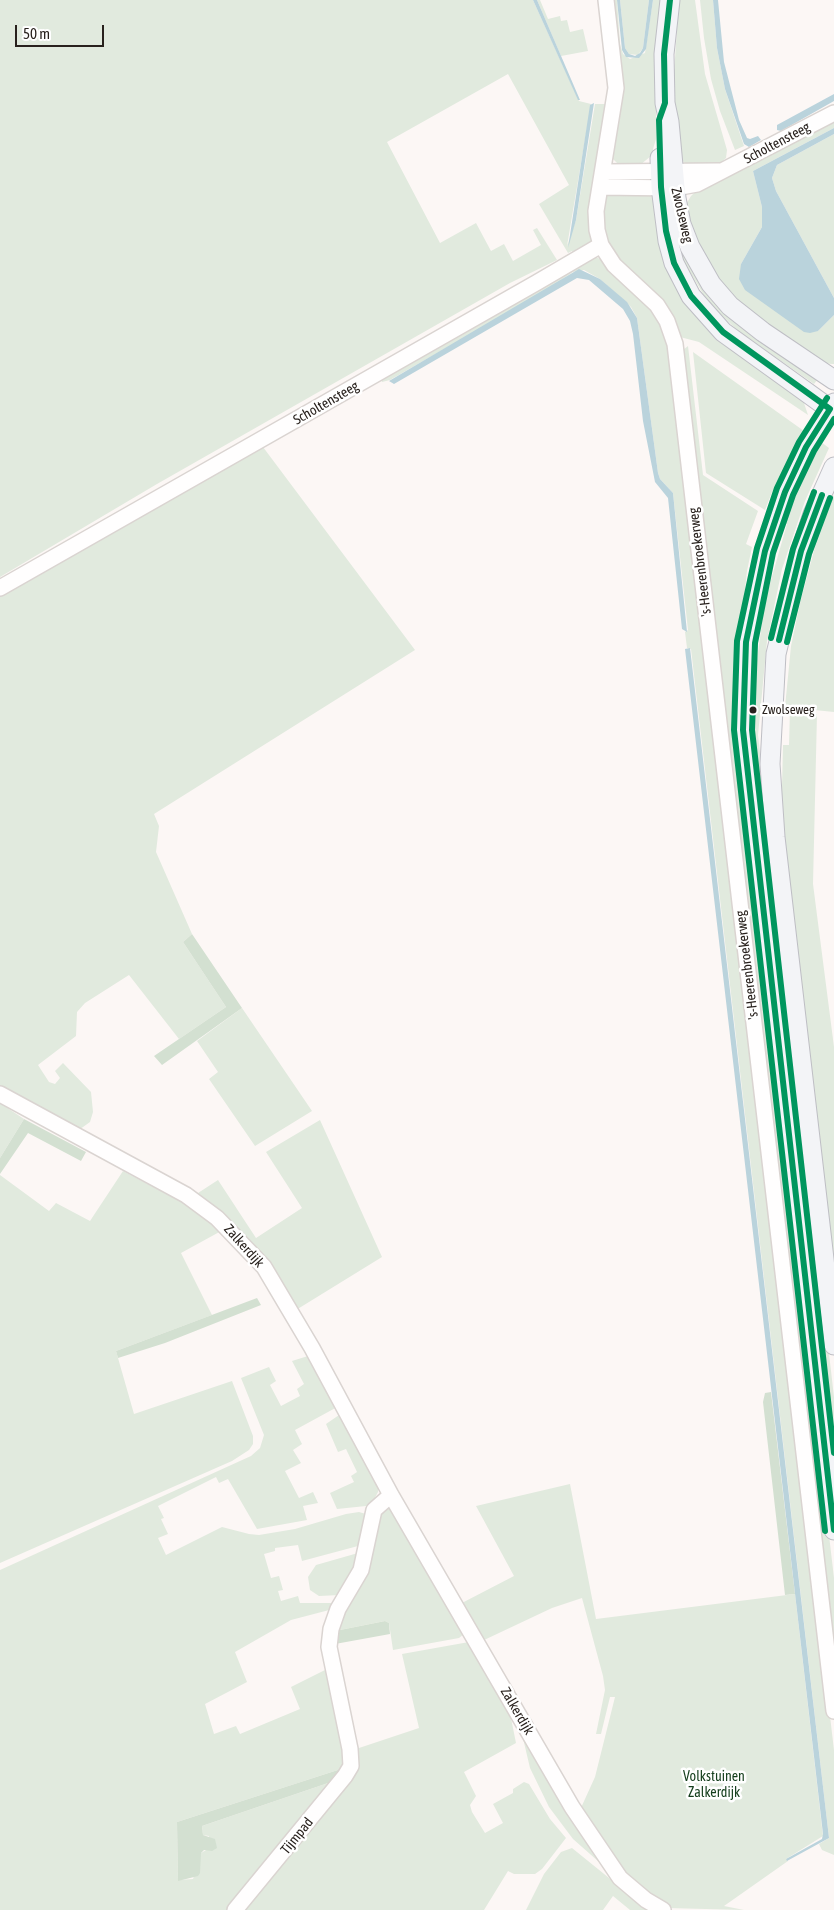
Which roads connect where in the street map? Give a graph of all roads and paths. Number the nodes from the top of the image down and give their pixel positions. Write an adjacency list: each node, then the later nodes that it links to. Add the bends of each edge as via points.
1 (606, 0): 4 (street, via 616,88)
2 (670, 0): 5 (main road, Zwolseweg, via 664,54 665,103 659,120)
3 (834, 113): 5 (street, Scholtensteeg, via 719,171 708,180 697,184)
4 (603, 172): 5 (street, Scholtensteeg); 6 (street)
5 (667, 179): 6 (street, Scholtensteeg); 8 (main road, Zwolseweg, via 690,247 716,290 753,325); 9 (main road, Zwolseweg, via 666,231 674,263 691,296 723,332)
6 (600, 187): 7 (street, via 596,219)
7 (601, 244): 11 (street, Scholtensteeg); 16 (street, 's-Heerenbroekerweg, via 623,275 657,305 675,344)
8 (834, 380)
9 (833, 408): 15 (main road, via 806,447 785,492 764,551 746,642 742,730)
10 (834, 467): 13 (main road, via 801,552 776,654 770,764 774,837)
11 (0, 588)
12 (0, 1094): 14 (street, Zalkerdijk, via 184,1194 235,1235 264,1267)
13 (834, 1345)
14 (391, 1495): 17 (street, Tijmpad, via 374,1510 361,1570 338,1609 331,1629 329,1648 351,1766); 18 (street, Zalkerdijk, via 602,1853 630,1888)
15 (834, 1530)
16 (834, 1711)
17 (235, 1910)
18 (664, 1910)

